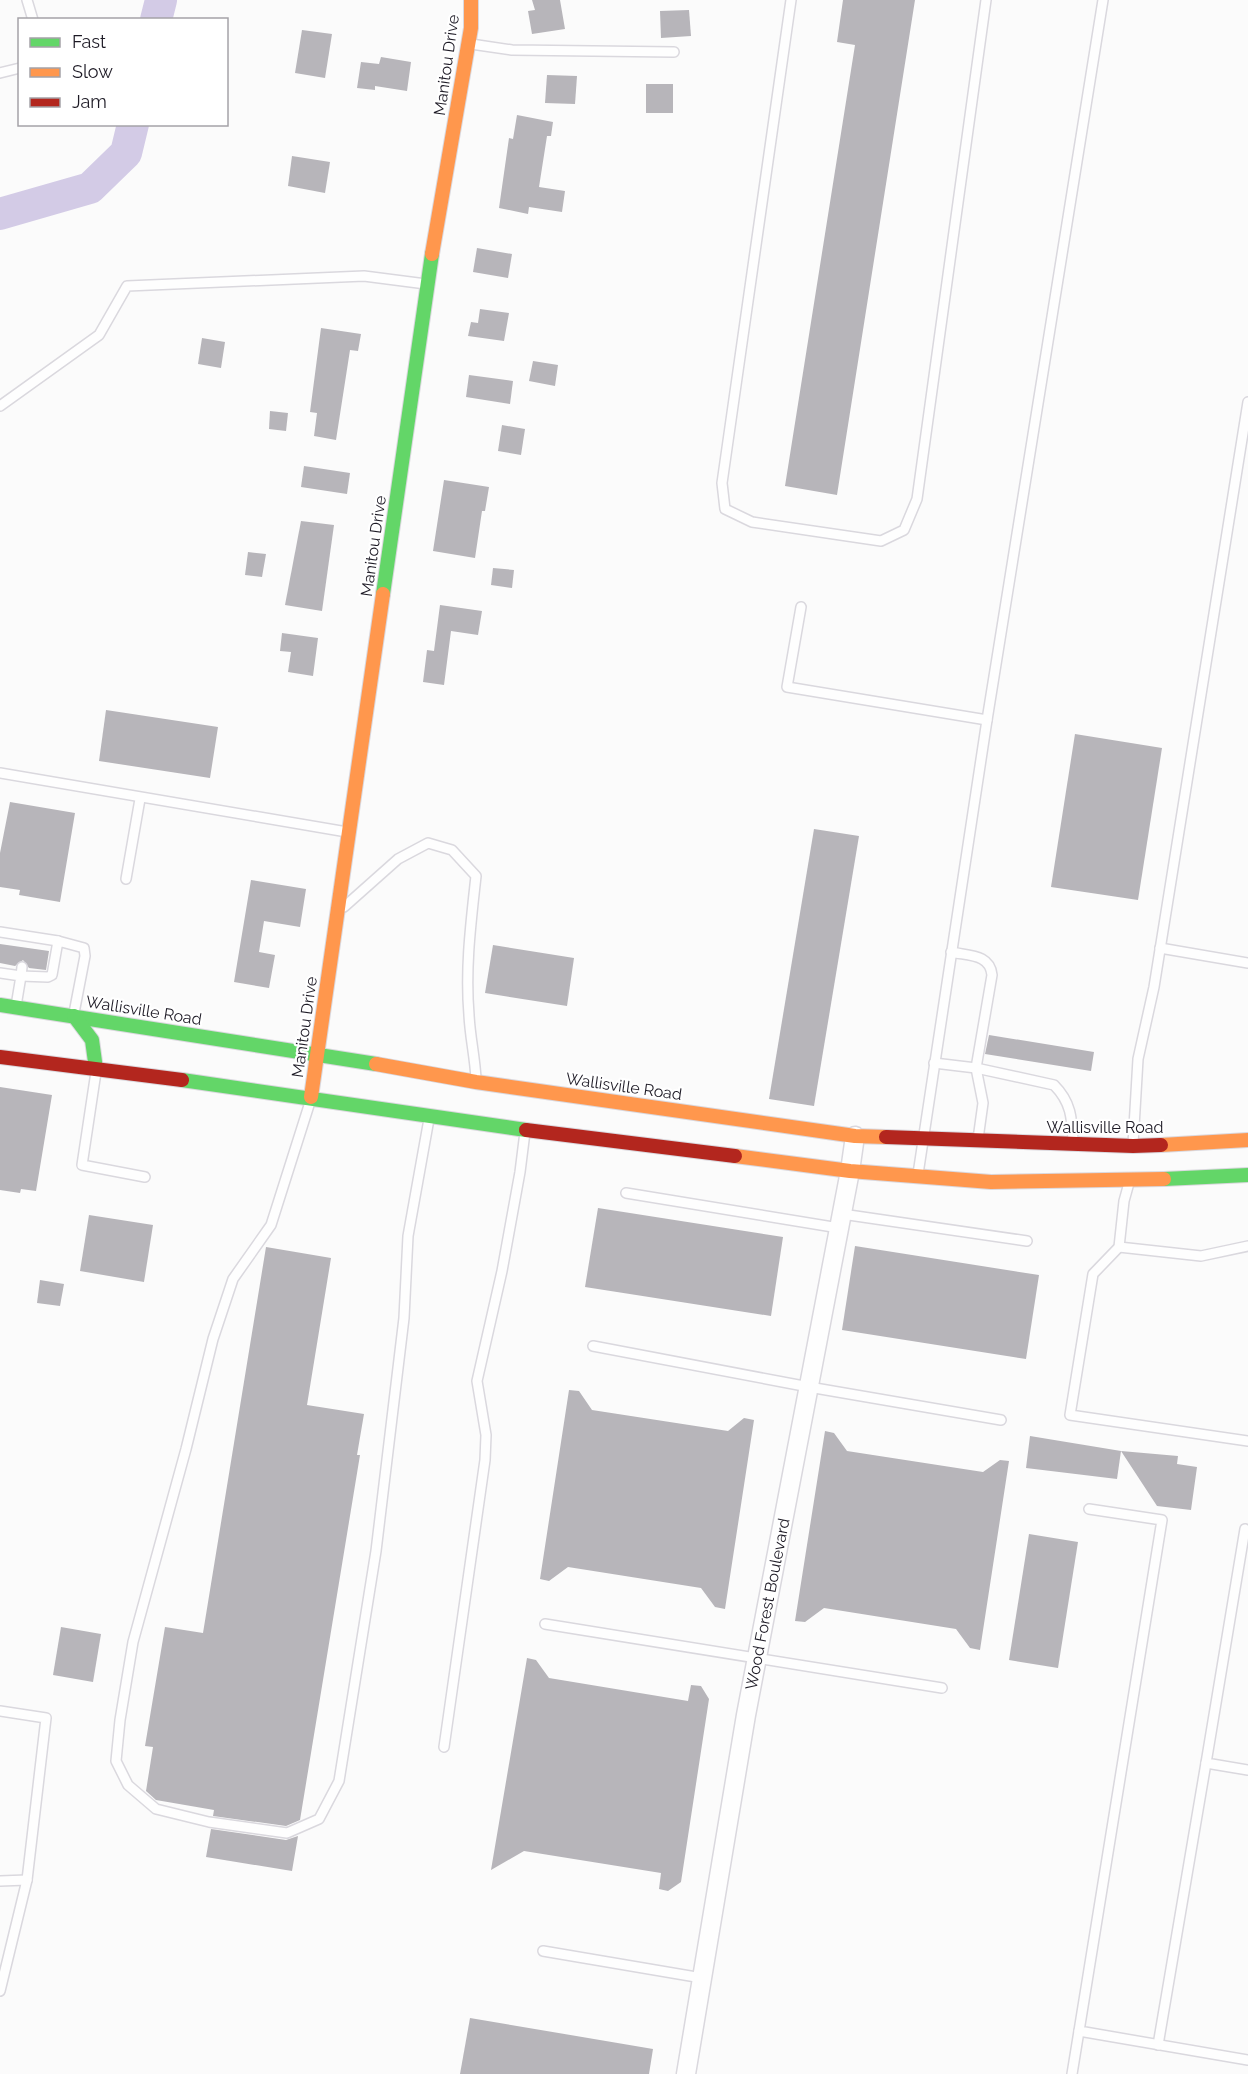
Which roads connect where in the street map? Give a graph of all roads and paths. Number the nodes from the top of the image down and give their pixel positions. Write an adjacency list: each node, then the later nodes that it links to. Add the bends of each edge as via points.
1 (27, 0): 6 (lane)
2 (471, 0): 7 (main road, Manitou Drive)
3 (791, 0): 4 (lane, via 722,483 725,509 752,522 880,541 904,530 917,498)
4 (986, 0)
5 (1103, 0): 15 (lane)
6 (32, 18)
7 (468, 44): 8 (lane, via 512,50); 11 (main road, Manitou Drive)
8 (674, 52)
9 (18, 68): 10 (lane)
10 (0, 73)
11 (427, 284): 13 (lane, via 364,276 127,286 99,335); 18 (main road, Manitou Drive)
12 (1248, 402): 26 (lane)
13 (0, 406)
14 (801, 608): 15 (lane, via 787,687)
15 (987, 720): 27 (lane)
16 (0, 773): 17 (lane)
17 (140, 799): 18 (lane); 19 (lane)
18 (349, 833): 20 (main road, Manitou Drive)
19 (126, 879)
20 (337, 913): 34 (main road, Manitou Drive); 39 (lane, via 398,860 428,843 452,850 465,861 476,876 468,956)
21 (2, 933): 22 (lane); 24 (lane)
22 (27, 936): 23 (lane); 25 (lane)
23 (58, 941): 30 (lane, via 52,975 43,978); 33 (lane, via 78,945 85,952)
24 (4, 944)
25 (25, 948)
26 (1160, 948): 28 (lane); 48 (lane, via 1138,1059)
27 (951, 952): 36 (lane); 37 (lane, via 984,958 991,966)
28 (1248, 963)
29 (1, 970): 30 (lane)
30 (22, 971): 32 (lane)
31 (0, 1005): 32 (main road, Wallisville Road)
32 (16, 1008): 33 (main road, Wallisville Road)
33 (74, 1016): 34 (main road, Wallisville Road); 38 (main road, via 88,1030 97,1048)
34 (316, 1053): 39 (main road, Wallisville Road); 40 (main road, Manitou Drive)
35 (0, 1058): 38 (main road, Wallisville Road)
36 (934, 1063): 37 (lane); 44 (lane)
37 (976, 1068): 46 (lane, via 983,1103); 47 (lane, via 1054,1085 1071,1111)
38 (96, 1070): 40 (main road, Wallisville Road); 52 (lane, via 82,1166)
39 (475, 1087): 43 (main road, Wallisville Road)
40 (311, 1097): 41 (main road, Wallisville Road); 41 (lane, via 271,1226 233,1279 213,1339 133,1642 120,1720 116,1761 128,1785 156,1809 209,1822 287,1833 319,1819 339,1781 378,1539 404,1318 408,1236)
41 (430, 1116): 42 (main road, Wallisville Road, via 473,1117)
42 (525, 1130): 49 (main road, Wallisville Road); 68 (lane, via 502,1271 477,1381 486,1434 485,1460)
43 (855, 1136): 44 (main road, Wallisville Road); 49 (street, Wood Forest Boulevard)
44 (922, 1139): 46 (main road, Wallisville Road); 51 (lane)
45 (1248, 1140): 48 (main road, Wallisville Road)
46 (977, 1141): 47 (main road, Wallisville Road)
47 (1074, 1144): 48 (main road, Wallisville Road)
48 (1132, 1164): 50 (main road, Wallisville Road); 51 (main road, Wallisville Road, via 991,1182); 57 (lane)
49 (850, 1172): 51 (main road, Wallisville Road); 54 (street, Wood Forest Boulevard)
50 (1248, 1175)
51 (918, 1176)
52 (145, 1177)
53 (626, 1193): 54 (lane)
54 (841, 1221): 55 (lane); 59 (street, Wood Forest Boulevard)
55 (1027, 1241)
56 (1248, 1246): 57 (lane, via 1201,1256)
57 (1119, 1247): 61 (lane, via 1093,1274 1070,1415)
58 (593, 1346): 59 (lane)
59 (809, 1387): 60 (lane); 65 (street, Wood Forest Boulevard)
60 (1001, 1420)
61 (1248, 1441)
62 (1089, 1509): 76 (lane, via 1162,1520)
63 (1245, 1529): 69 (lane)
64 (546, 1624): 65 (lane)
65 (757, 1658): 66 (lane); 74 (street, Wood Forest Boulevard)
66 (942, 1688)
67 (0, 1711): 71 (lane, via 46,1718)
68 (444, 1747)
69 (1206, 1762): 70 (lane); 77 (lane)
70 (1248, 1770)
71 (27, 1880): 72 (lane); 75 (lane)
72 (0, 1881)
73 (543, 1951): 74 (lane)
74 (702, 1978): 79 (street, Wood Forest Boulevard)
75 (0, 1991)
76 (1079, 2031): 77 (lane); 80 (lane)
77 (1158, 2044): 78 (lane)
78 (1248, 2060)
79 (686, 2074)
80 (1072, 2074)

